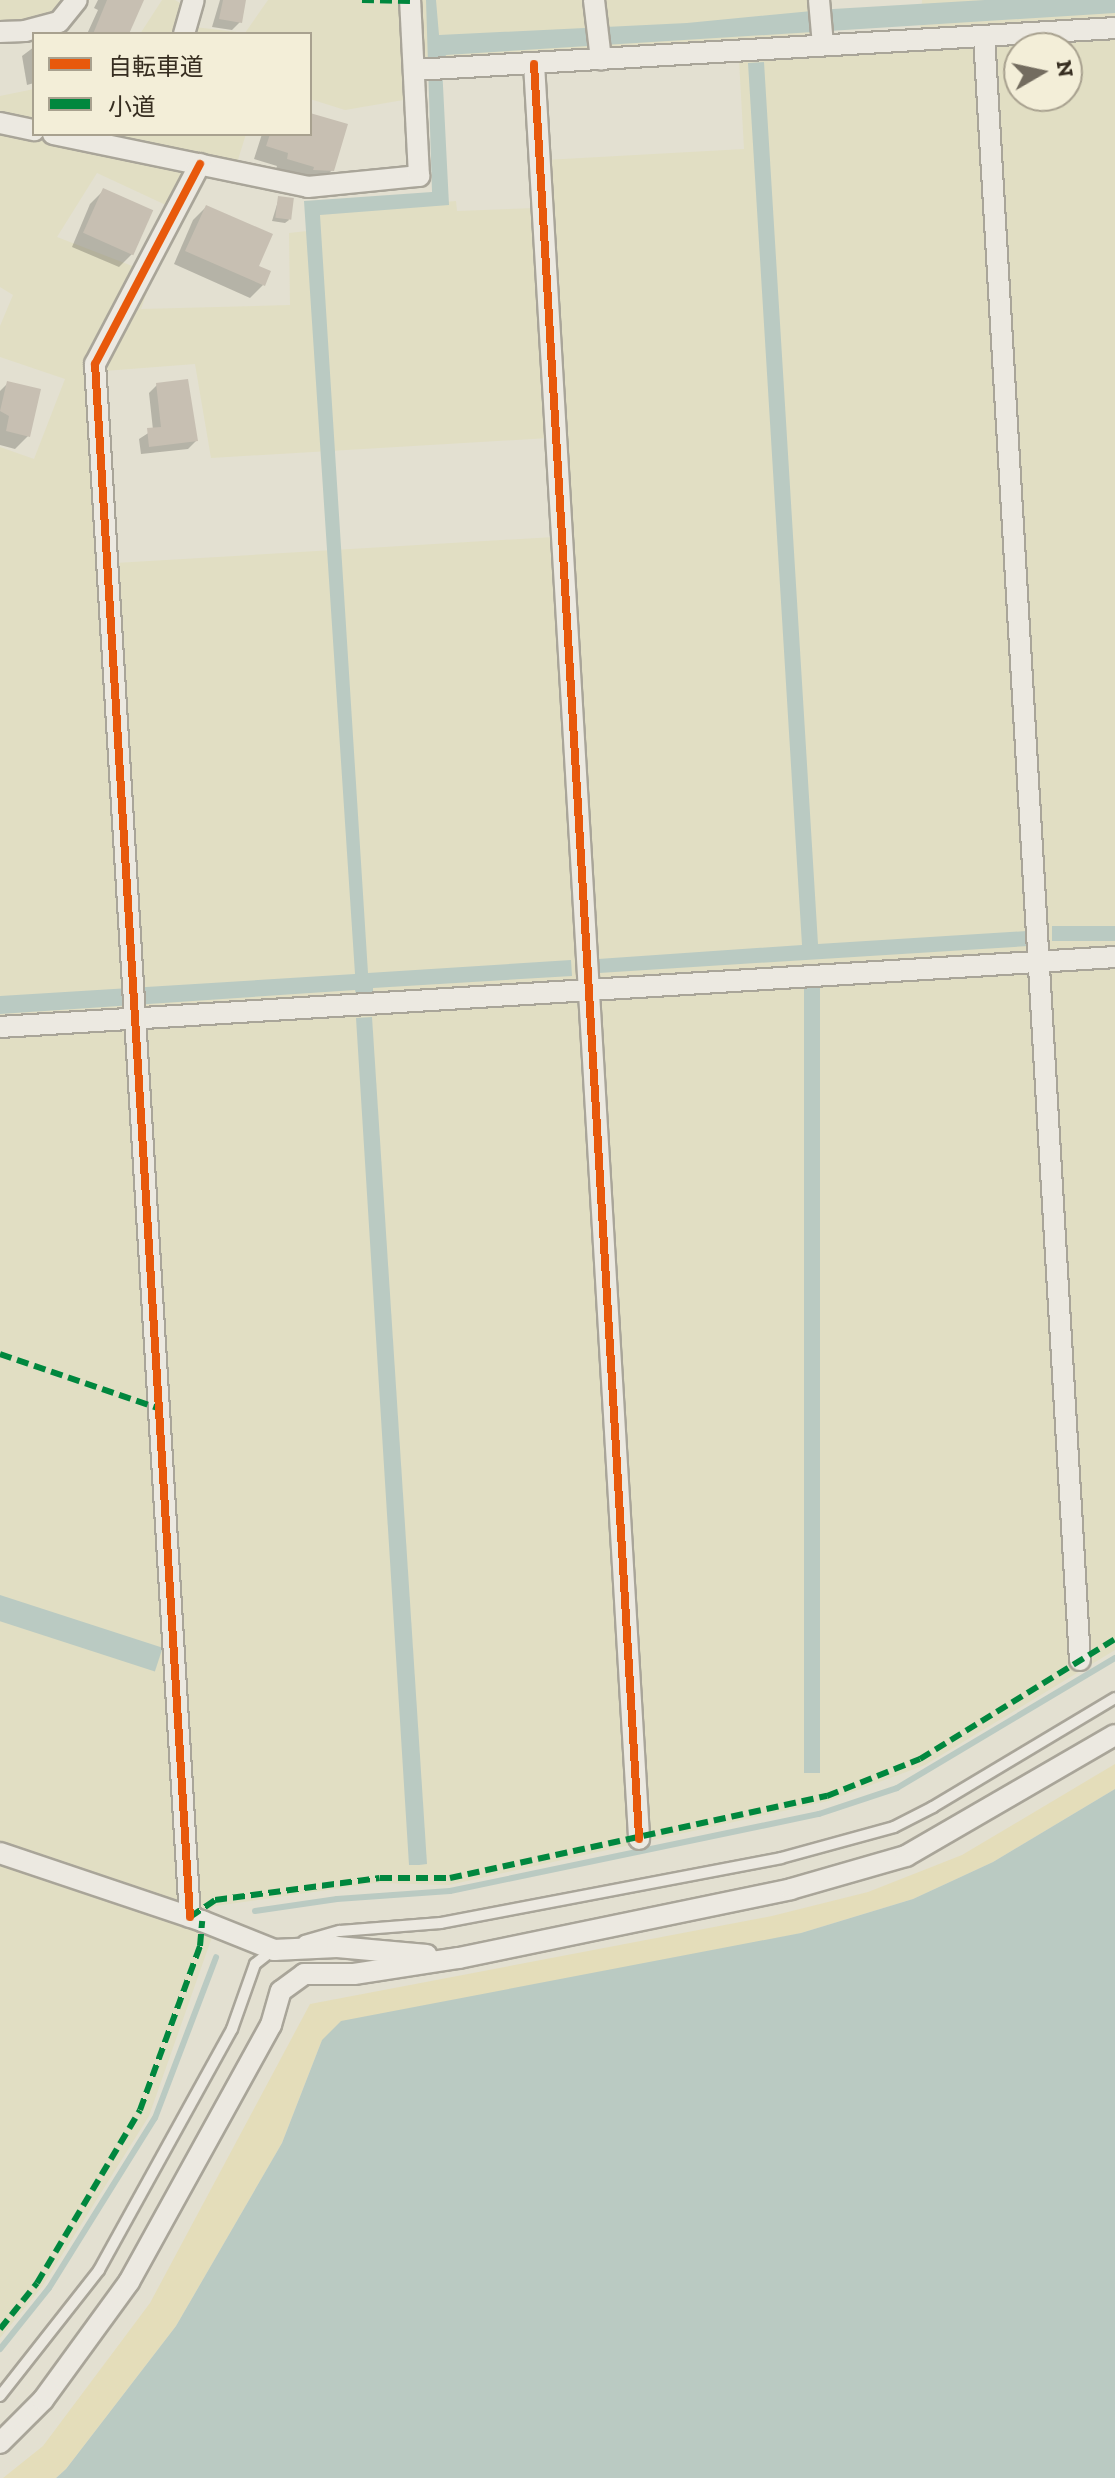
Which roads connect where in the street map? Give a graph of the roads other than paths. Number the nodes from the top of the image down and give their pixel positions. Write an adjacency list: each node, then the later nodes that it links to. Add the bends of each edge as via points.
1 (77, 0): 7 (street, via 59,22)
2 (194, 0): 8 (street)
3 (410, 0): 13 (street)
4 (594, 0): 11 (street)
5 (820, 3): 10 (street)
6 (1115, 28): 9 (street)
7 (0, 32)
8 (185, 32)
9 (984, 36): 10 (street); 20 (street)
10 (823, 39): 11 (street)
11 (601, 60): 12 (street)
12 (534, 64): 13 (street); 21 (street)
13 (419, 70): 18 (street, via 419,176 308,187)
14 (0, 123): 15 (street)
15 (32, 130)
16 (73, 136): 17 (street)
17 (152, 144): 18 (street)
18 (200, 164): 22 (street, via 95,364)
19 (1115, 957): 20 (street)
20 (1040, 961): 21 (street); 24 (street)
21 (586, 988): 22 (street); 27 (street)
22 (134, 1017): 23 (street); 29 (street)
23 (0, 1027)
24 (1080, 1660)
25 (1115, 1698): 30 (lane, via 894,1827 781,1858 441,1923 340,1931)
26 (1115, 1735): 31 (street, via 906,1856 791,1889)
27 (639, 1839)
28 (0, 1853): 29 (street)
29 (190, 1917): 30 (street)
30 (274, 1950): 31 (street, via 337,1947); 32 (lane, via 255,1964 232,2029 99,2270)
31 (459, 1958): 33 (street, via 354,1974 304,1974 281,1991 271,2025 129,2282 43,2400)
32 (0, 2396)
33 (0, 2443)

